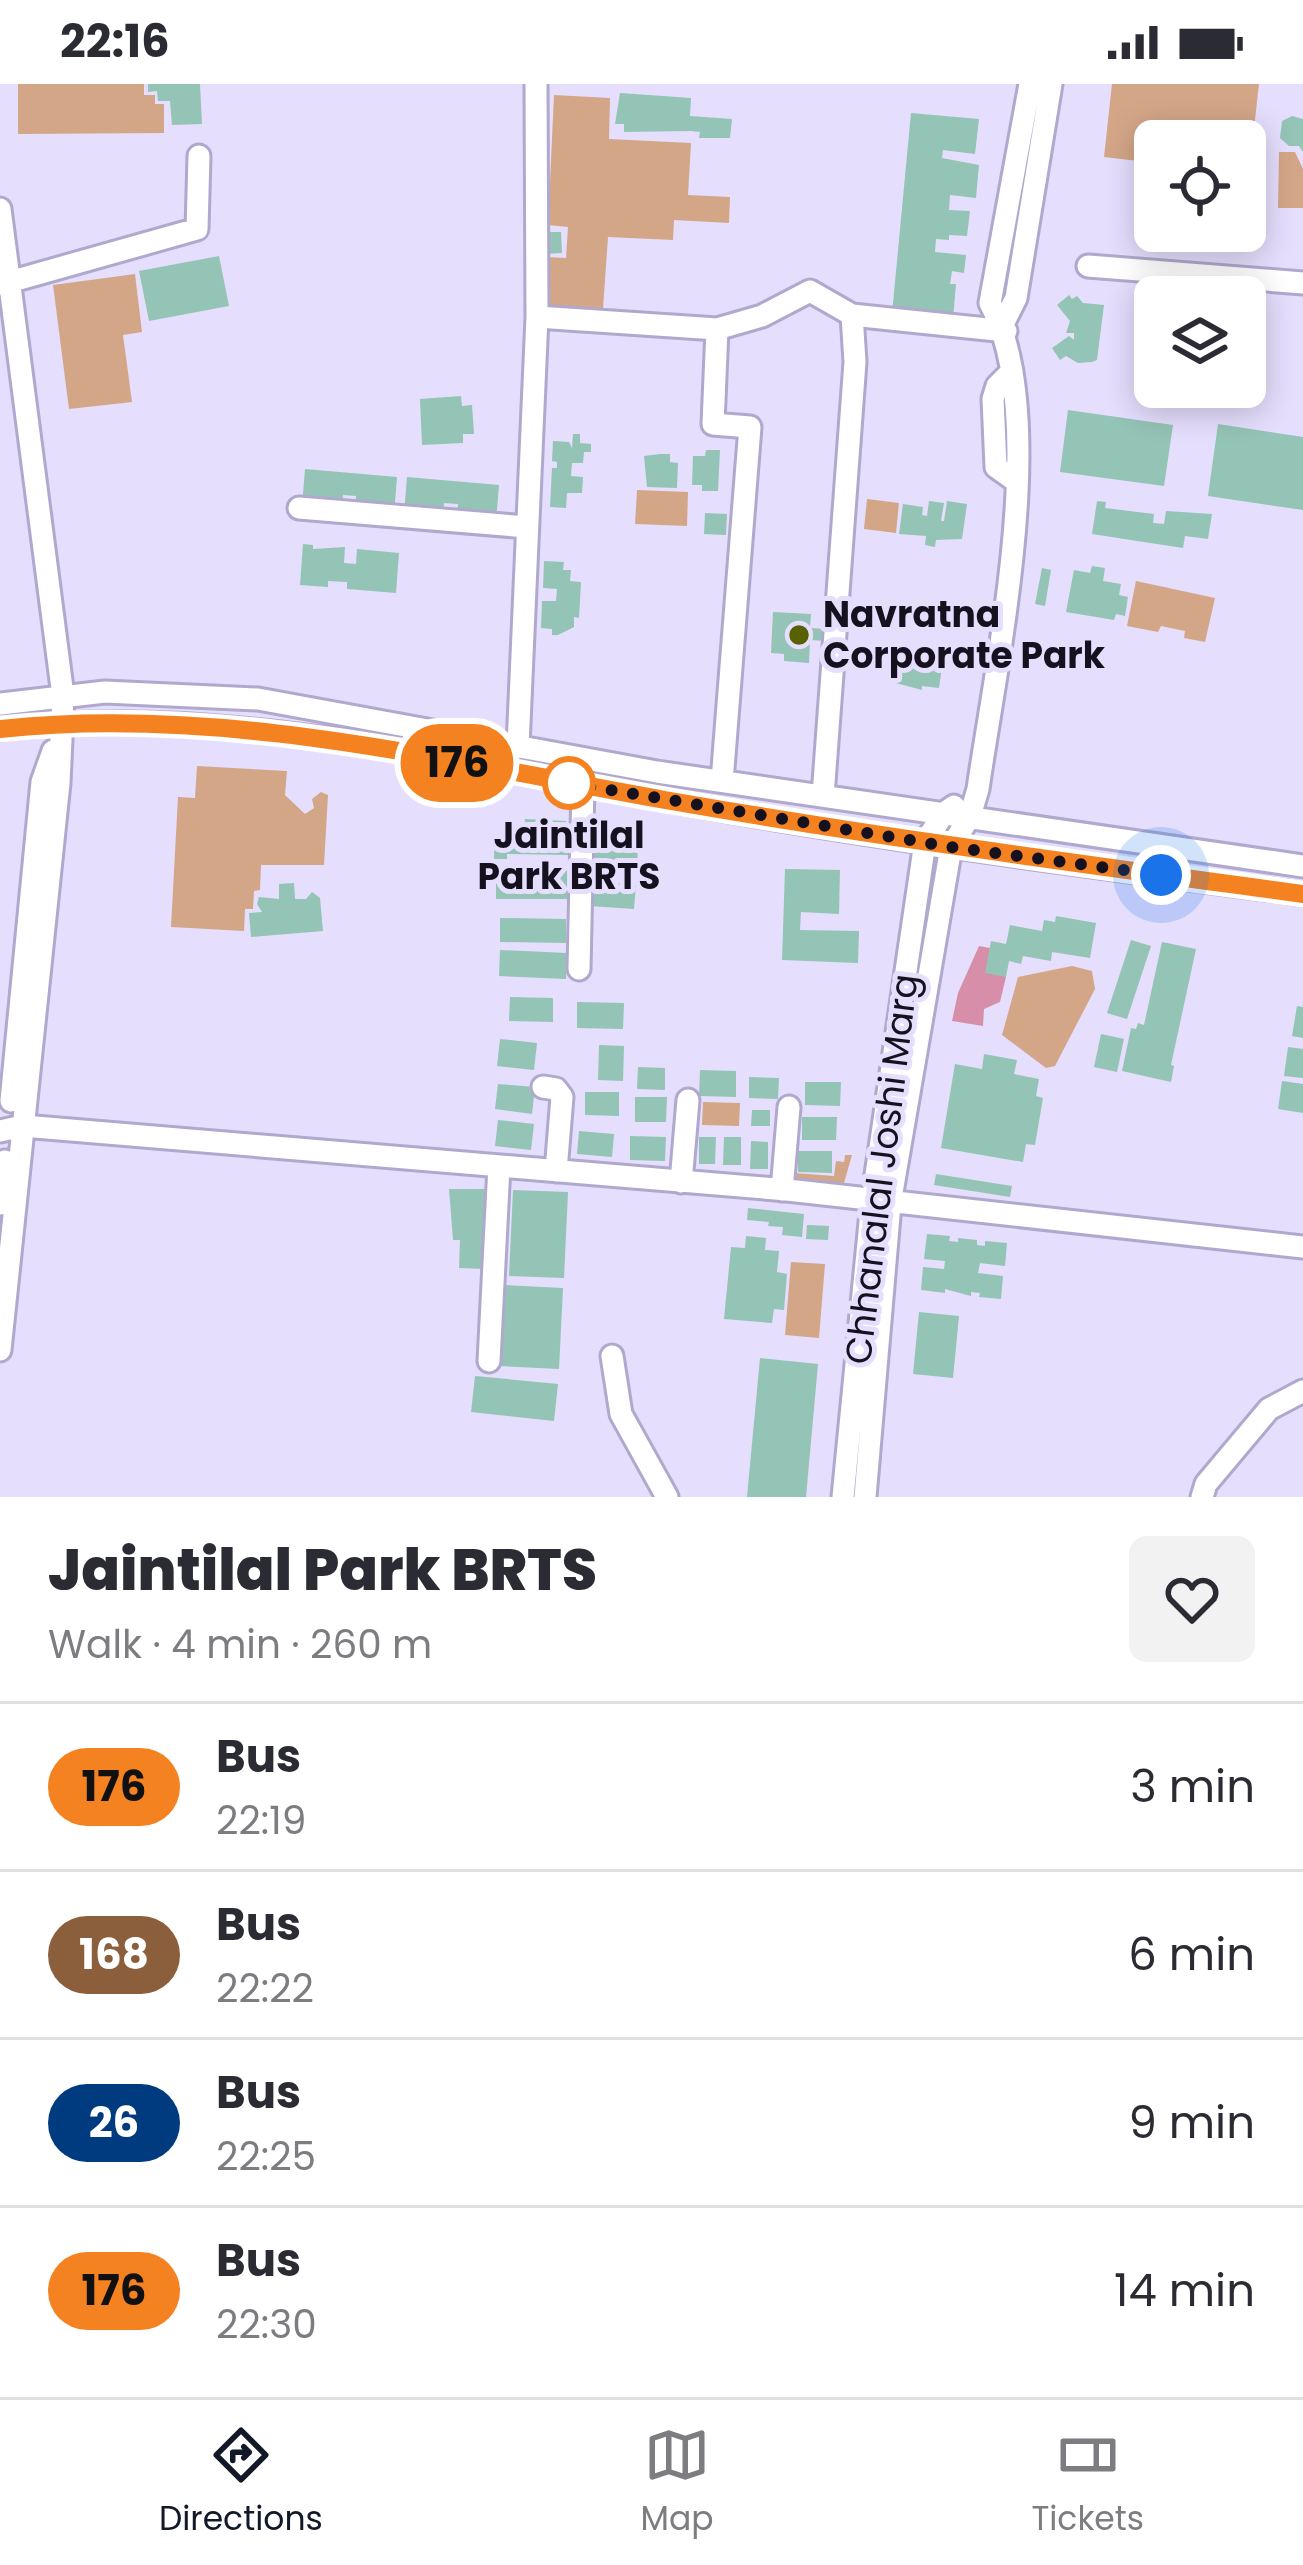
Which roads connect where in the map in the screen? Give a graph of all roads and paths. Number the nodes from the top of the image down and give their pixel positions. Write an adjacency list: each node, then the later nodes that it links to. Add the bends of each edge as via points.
1 (536, 84): 10 (street)
2 (1030, 84): 11 (street, via 990,303)
3 (1051, 84): 11 (street, via 1016,298)
4 (199, 156): 7 (street, via 197,229)
5 (0, 209): 7 (street)
6 (1088, 266): 8 (street)
7 (5, 283): 15 (street)
8 (1303, 283)
9 (852, 315): 11 (street); 12 (street, via 810,291); 23 (street)
10 (537, 317): 12 (street); 14 (street)
11 (1004, 328): 22 (street, via 1020,449)
12 (717, 329): 20 (street, via 713,424 750,428)
13 (299, 508): 14 (street)
14 (527, 527): 19 (street)
15 (63, 696): 16 (street); 17 (street); 19 (street, via 258,699)
16 (0, 704)
17 (63, 722): 18 (street); 21 (street, via 302,735); 34 (street, via 43,782)
18 (0, 729)
19 (518, 746): 20 (street)
20 (722, 782): 23 (street)
21 (583, 785): 26 (street); 30 (street)
22 (979, 789): 24 (street); 25 (street)
23 (823, 796): 24 (street)
24 (944, 813): 25 (street); 26 (street)
25 (970, 816): 27 (street); 28 (street)
26 (925, 842): 27 (street); 39 (street, Chhanalal Joshi Marg)
27 (951, 847): 29 (street); 39 (street, Chhanalal Joshi Marg)
28 (1303, 866)
29 (1303, 894)
30 (579, 969)
31 (543, 1087): 36 (street, via 562,1097)
32 (688, 1100): 37 (street)
33 (789, 1107): 38 (street)
34 (10, 1128): 35 (street); 40 (street); 42 (street)
35 (499, 1166): 36 (street); 44 (street)
36 (556, 1171): 37 (street)
37 (681, 1182): 38 (street)
38 (782, 1190): 39 (street)
39 (881, 1203): 41 (street); 47 (street, Chhanalal Joshi Marg); 48 (street, Chhanalal Joshi Marg)
40 (0, 1204)
41 (1303, 1247)
42 (0, 1350)
43 (612, 1356): 46 (street, via 621,1414)
44 (490, 1361)
45 (1303, 1391): 49 (street, via 1269,1409)
46 (667, 1497)
47 (843, 1497)
48 (865, 1497)
49 (1202, 1497)

